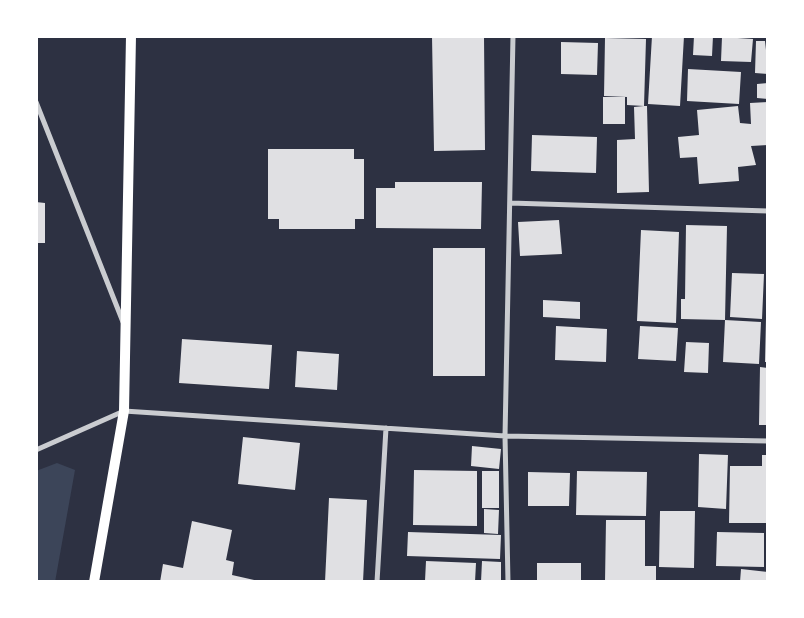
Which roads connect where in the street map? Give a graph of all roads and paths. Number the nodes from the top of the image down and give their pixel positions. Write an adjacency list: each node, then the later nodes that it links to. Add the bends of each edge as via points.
1 (131, 36): 6 (main road)
2 (512, 36): 4 (street)
3 (36, 102): 6 (street)
4 (510, 203): 5 (street); 9 (street)
5 (768, 211)
6 (125, 327): 7 (main road)
7 (124, 411): 8 (street); 11 (street); 12 (main road)
8 (386, 428): 9 (street); 13 (street)
9 (505, 436): 10 (street); 14 (street)
10 (768, 441)
11 (36, 450)
12 (94, 582)
13 (377, 582)
14 (508, 582)

